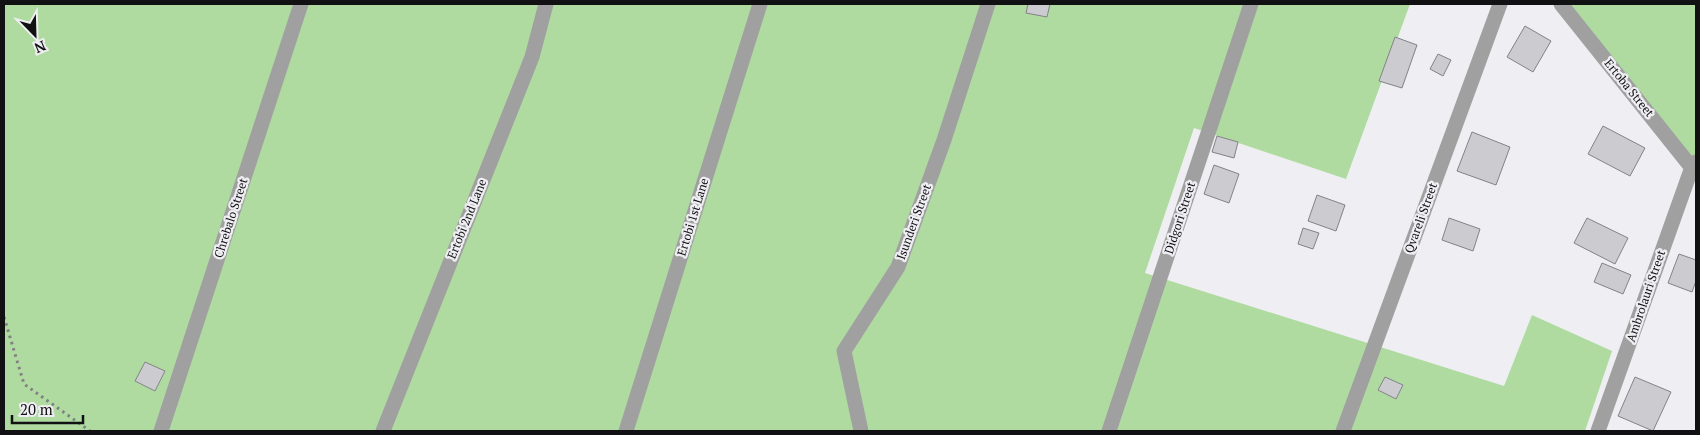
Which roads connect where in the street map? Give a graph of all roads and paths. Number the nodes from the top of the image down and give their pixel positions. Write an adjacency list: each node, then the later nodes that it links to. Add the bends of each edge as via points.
1 (302, 4): 11 (street, Chrebalo Street)
2 (546, 4): 12 (street, Ertobi 2nd Lane, via 532,57)
3 (760, 4): 13 (street, Ertobi 1st Lane)
4 (988, 4): 14 (street, Isunderi Street, via 898,267 844,351)
5 (1251, 4): 15 (street, Didgori Street)
6 (1500, 4): 16 (street, Qvareli Street)
7 (1561, 4): 8 (street, Ertoba Street)
8 (1695, 167): 17 (street, Ambrolauri Street)
9 (4, 318): 10 (path, via 24,384)
10 (90, 431)
11 (161, 431)
12 (382, 431)
13 (626, 431)
14 (861, 431)
15 (1109, 431)
16 (1343, 431)
17 (1598, 431)

